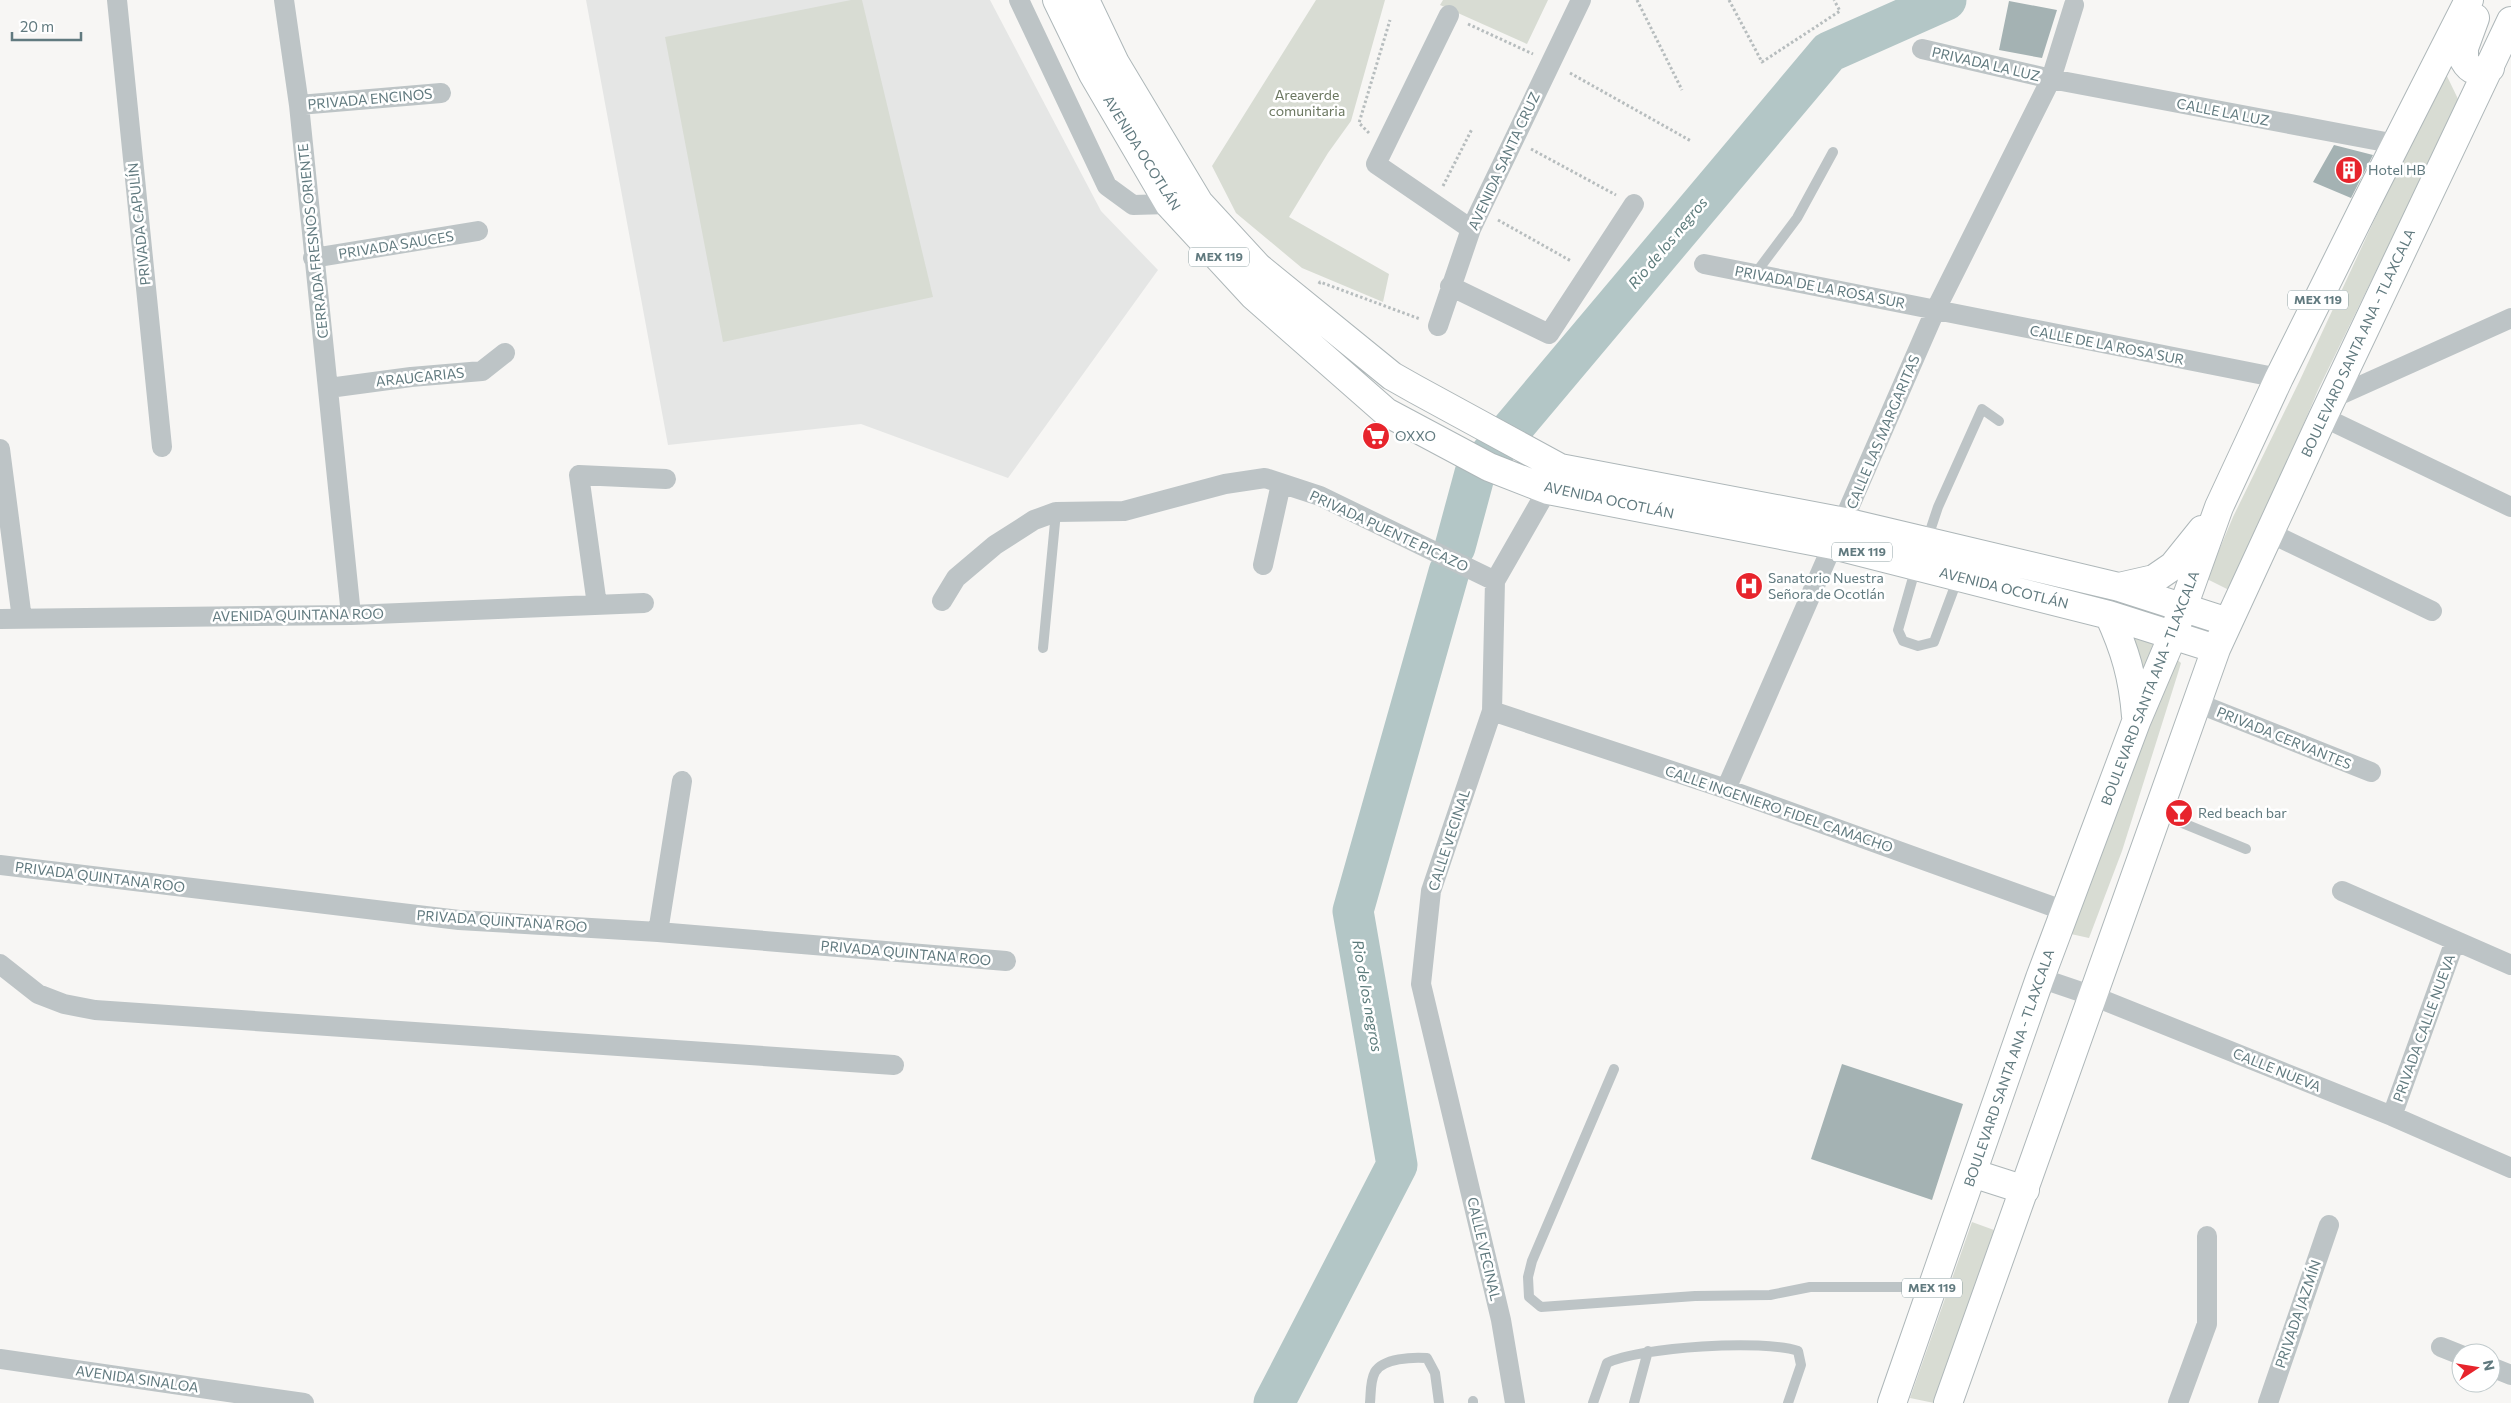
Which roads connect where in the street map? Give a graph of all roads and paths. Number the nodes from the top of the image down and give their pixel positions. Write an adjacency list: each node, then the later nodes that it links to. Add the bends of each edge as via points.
1 (117, 0): 49 (street, PRIVADA CAPULÍN)
2 (284, 0): 22 (street, CERRADA FRESNOS ORIENTE)
3 (1020, 0): 29 (street, via 1107,186 1133,205)
4 (1057, 0): 29 (main road, AVENIDA OCOTLÁN / MEX 119, via 1093,74)
5 (1085, 0): 40 (main road, AVENIDA OCOTLÁN / MEX 119, via 1115,63 1199,203 1258,267)
6 (1581, 0): 17 (street, AVENIDA SANTA CRUZ)
7 (1637, 0): 20 (path)
8 (1729, 0): 9 (path, via 1762,62 1840,11)
9 (1834, 0)
10 (2469, 0): 26 (main road, BOULEVARD SANTA ANA - TLAXCALA / MEX 119)
11 (2481, 0): 18 (main road, via 2464,48 2464,60 2472,70)
12 (2074, 5): 19 (street, CALLE LAS MARGARITAS)
13 (1449, 15): 17 (path); 28 (street)
14 (1390, 20): 28 (path, via 1359,123)
15 (2511, 21): 18 (main road, BOULEVARD SANTA ANA - TLAXCALA)
16 (1922, 49): 19 (street, PRIVADA LA LUZ)
17 (1551, 62): 24 (street, AVENIDA SANTA CRUZ); 25 (path)
18 (2490, 68): 47 (main road, BOULEVARD SANTA ANA - TLAXCALA)
19 (2051, 79): 26 (street, CALLE LA LUZ); 41 (street, CALLE LAS MARGARITAS)
20 (1682, 90)
21 (441, 93): 22 (street, PRIVADA ENCINOS)
22 (299, 105): 35 (street, CERRADA FRESNOS ORIENTE)
23 (1472, 129): 30 (path)
24 (1514, 140): 31 (path); 32 (street, AVENIDA SANTA CRUZ)
25 (1691, 141)
26 (2396, 144): 45 (main road, BOULEVARD SANTA ANA - TLAXCALA / MEX 119)
27 (1833, 152): 38 (lane, via 1797,218)
28 (1380, 156): 30 (street)
29 (1169, 204): 51 (main road, AVENIDA OCOTLÁN / MEX 119, via 1254,296 1386,412 1504,472)
30 (1434, 204): 33 (street)
31 (1634, 204): 37 (street)
32 (1479, 210): 33 (street, AVENIDA SANTA CRUZ); 37 (path)
33 (1471, 229): 39 (street, AVENIDA SANTA CRUZ)
34 (478, 231): 35 (street, PRIVADA SAUCES)
35 (313, 258): 46 (street, CERRADA FRESNOS ORIENTE)
36 (1704, 264): 38 (street, PRIVADA DE LA ROSA SUR)
37 (1589, 271): 39 (street, via 1549,334)
38 (1755, 274): 41 (street, PRIVADA DE LA ROSA SUR)
39 (1450, 286): 43 (street, AVENIDA SANTA CRUZ)
40 (1305, 305): 43 (path, via 1320,282); 51 (main road, AVENIDA OCOTLÁN / MEX 119, via 1392,376 1521,446)
41 (1935, 311): 45 (street, CALLE DE LA ROSA SUR); 57 (street, CALLE LAS MARGARITAS)
42 (2511, 318): 47 (street)
43 (1438, 326)
44 (505, 352): 46 (street, ARAUCARIAS, via 482,371)
45 (2279, 378): 54 (main road, BOULEVARD SANTA ANA - TLAXCALA / MEX 119)
46 (329, 388): 70 (street, CERRADA FRESNOS ORIENTE)
47 (2327, 408): 55 (street); 58 (main road, BOULEVARD SANTA ANA - TLAXCALA)
48 (1999, 421): 59 (lane, via 1982,409)
49 (162, 447)
50 (0, 449): 73 (street)
51 (1554, 478): 57 (main road, AVENIDA OCOTLÁN / MEX 119); 63 (street, CALLE VECINAL)
52 (666, 479): 67 (street, via 579,475)
53 (1282, 484): 56 (street, PRIVADA PUENTE PICAZO, via 1265,478 1225,484 1124,512); 60 (street); 63 (street, PRIVADA PUENTE PICAZO, via 1320,496)
54 (2219, 507): 64 (main road, via 2173,566 2154,579); 68 (main road, BOULEVARD SANTA ANA - TLAXCALA / MEX 119)
55 (2511, 507)
56 (1056, 512): 65 (street, PRIVADA PUENTE PICAZO, via 1034,520 995,545 956,578); 76 (lane)
57 (1839, 533): 59 (main road, AVENIDA OCOTLÁN / MEX 119); 61 (main road, AVENIDA OCOTLÁN / MEX 119); 83 (street, CALLE LAS MARGARITAS)
58 (2270, 533): 69 (street); 74 (main road, BOULEVARD SANTA ANA - TLAXCALA)
59 (1926, 541): 64 (main road, AVENIDA OCOTLÁN / MEX 119)
60 (1263, 565)
61 (1916, 566): 62 (main road, AVENIDA OCOTLÁN / MEX 119); 62 (lane, via 1898,630 1903,641 1918,646 1934,642)
62 (1959, 577): 71 (main road, AVENIDA OCOTLÁN / MEX 119)
63 (1495, 581): 79 (street, CALLE VECINAL)
64 (2119, 587): 68 (main road, AVENIDA OCOTLÁN / MEX 119)
65 (942, 602)
66 (644, 603): 67 (street, AVENIDA QUINTANA ROO)
67 (597, 604): 70 (street, AVENIDA QUINTANA ROO)
68 (2183, 608): 74 (main road, AVENIDA OCOTLÁN / MEX 119); 75 (main road, BOULEVARD SANTA ANA - TLAXCALA / MEX 119)
69 (2432, 611)
70 (352, 615): 73 (street, AVENIDA QUINTANA ROO)
71 (2109, 615): 75 (main road, AVENIDA OCOTLÁN / MEX 119); 80 (main road, via 2125,649 2134,685)
72 (0, 619): 73 (street, AVENIDA QUINTANA ROO)
73 (22, 619)
74 (2228, 622): 77 (main road, BOULEVARD SANTA ANA - TLAXCALA)
75 (2173, 635): 77 (main road, AVENIDA OCOTLÁN / MEX 119); 80 (main road, BOULEVARD SANTA ANA - TLAXCALA / MEX 119)
76 (1043, 648)
77 (2216, 650): 78 (main road, BOULEVARD SANTA ANA - TLAXCALA)
78 (2197, 703): 81 (street, PRIVADA CERVANTES); 84 (main road, BOULEVARD SANTA ANA - TLAXCALA)
79 (1492, 711): 83 (street, CALLE INGENIERO FIDEL CAMACHO); 113 (street, CALLE VECINAL, via 1431,891 1421,984 1501,1320)
80 (2136, 722): 88 (main road, BOULEVARD SANTA ANA - TLAXCALA / MEX 119)
81 (2371, 772)
82 (682, 781): 89 (street)
83 (1726, 789): 88 (street, CALLE INGENIERO FIDEL CAMACHO)
84 (2157, 813): 85 (lane); 95 (main road, BOULEVARD SANTA ANA - TLAXCALA)
85 (2246, 849)
86 (0, 864): 89 (street, PRIVADA QUINTANA ROO, via 459,920)
87 (2342, 891): 90 (street)
88 (2065, 911): 94 (main road, BOULEVARD SANTA ANA - TLAXCALA / MEX 119)
89 (658, 932): 91 (street, PRIVADA QUINTANA ROO)
90 (2455, 941): 93 (street); 98 (street, PRIVADA CALLE NUEVA)
91 (1006, 961)
92 (0, 964): 96 (street, via 38,994 64,1004 95,1010)
93 (2511, 965)
94 (2040, 978): 95 (street, CALLE NUEVA); 100 (main road, BOULEVARD SANTA ANA - TLAXCALA / MEX 119)
95 (2093, 996): 98 (street, CALLE NUEVA); 101 (main road, BOULEVARD SANTA ANA - TLAXCALA)
96 (894, 1065)
97 (1614, 1069): 104 (lane, via 1532,1261 1528,1277 1529,1298 1541,1307 1770,1294 1810,1287)
98 (2392, 1116): 99 (street, CALLE NUEVA)
99 (2511, 1168)
100 (1972, 1174): 101 (main road); 104 (main road, BOULEVARD SANTA ANA - TLAXCALA / MEX 119)
101 (2024, 1190): 118 (main road, BOULEVARD SANTA ANA - TLAXCALA)
102 (2329, 1225): 120 (street, PRIVADA JAZMÍN)
103 (2207, 1236): 119 (street, via 2207,1324)
104 (1932, 1287): 117 (main road, BOULEVARD SANTA ANA - TLAXCALA / MEX 119)
105 (2442, 1347): 107 (street)
106 (1648, 1351): 114 (lane, via 1607,1363); 115 (lane); 116 (lane, via 1749,1345 1784,1346 1798,1351 1801,1365)
107 (2451, 1351)
108 (0, 1359): 109 (street, AVENIDA SINALOA)
109 (282, 1401): 110 (street, AVENIDA SINALOA)
110 (304, 1403)
111 (1370, 1403): 112 (lane, via 1376,1371 1386,1363 1416,1357 1427,1358 1435,1373)
112 (1439, 1403)
113 (1515, 1403)
114 (1593, 1403)
115 (1634, 1403)
116 (1788, 1403)
117 (1892, 1403)
118 (1948, 1403)
119 (2178, 1403)
120 (2268, 1403)

